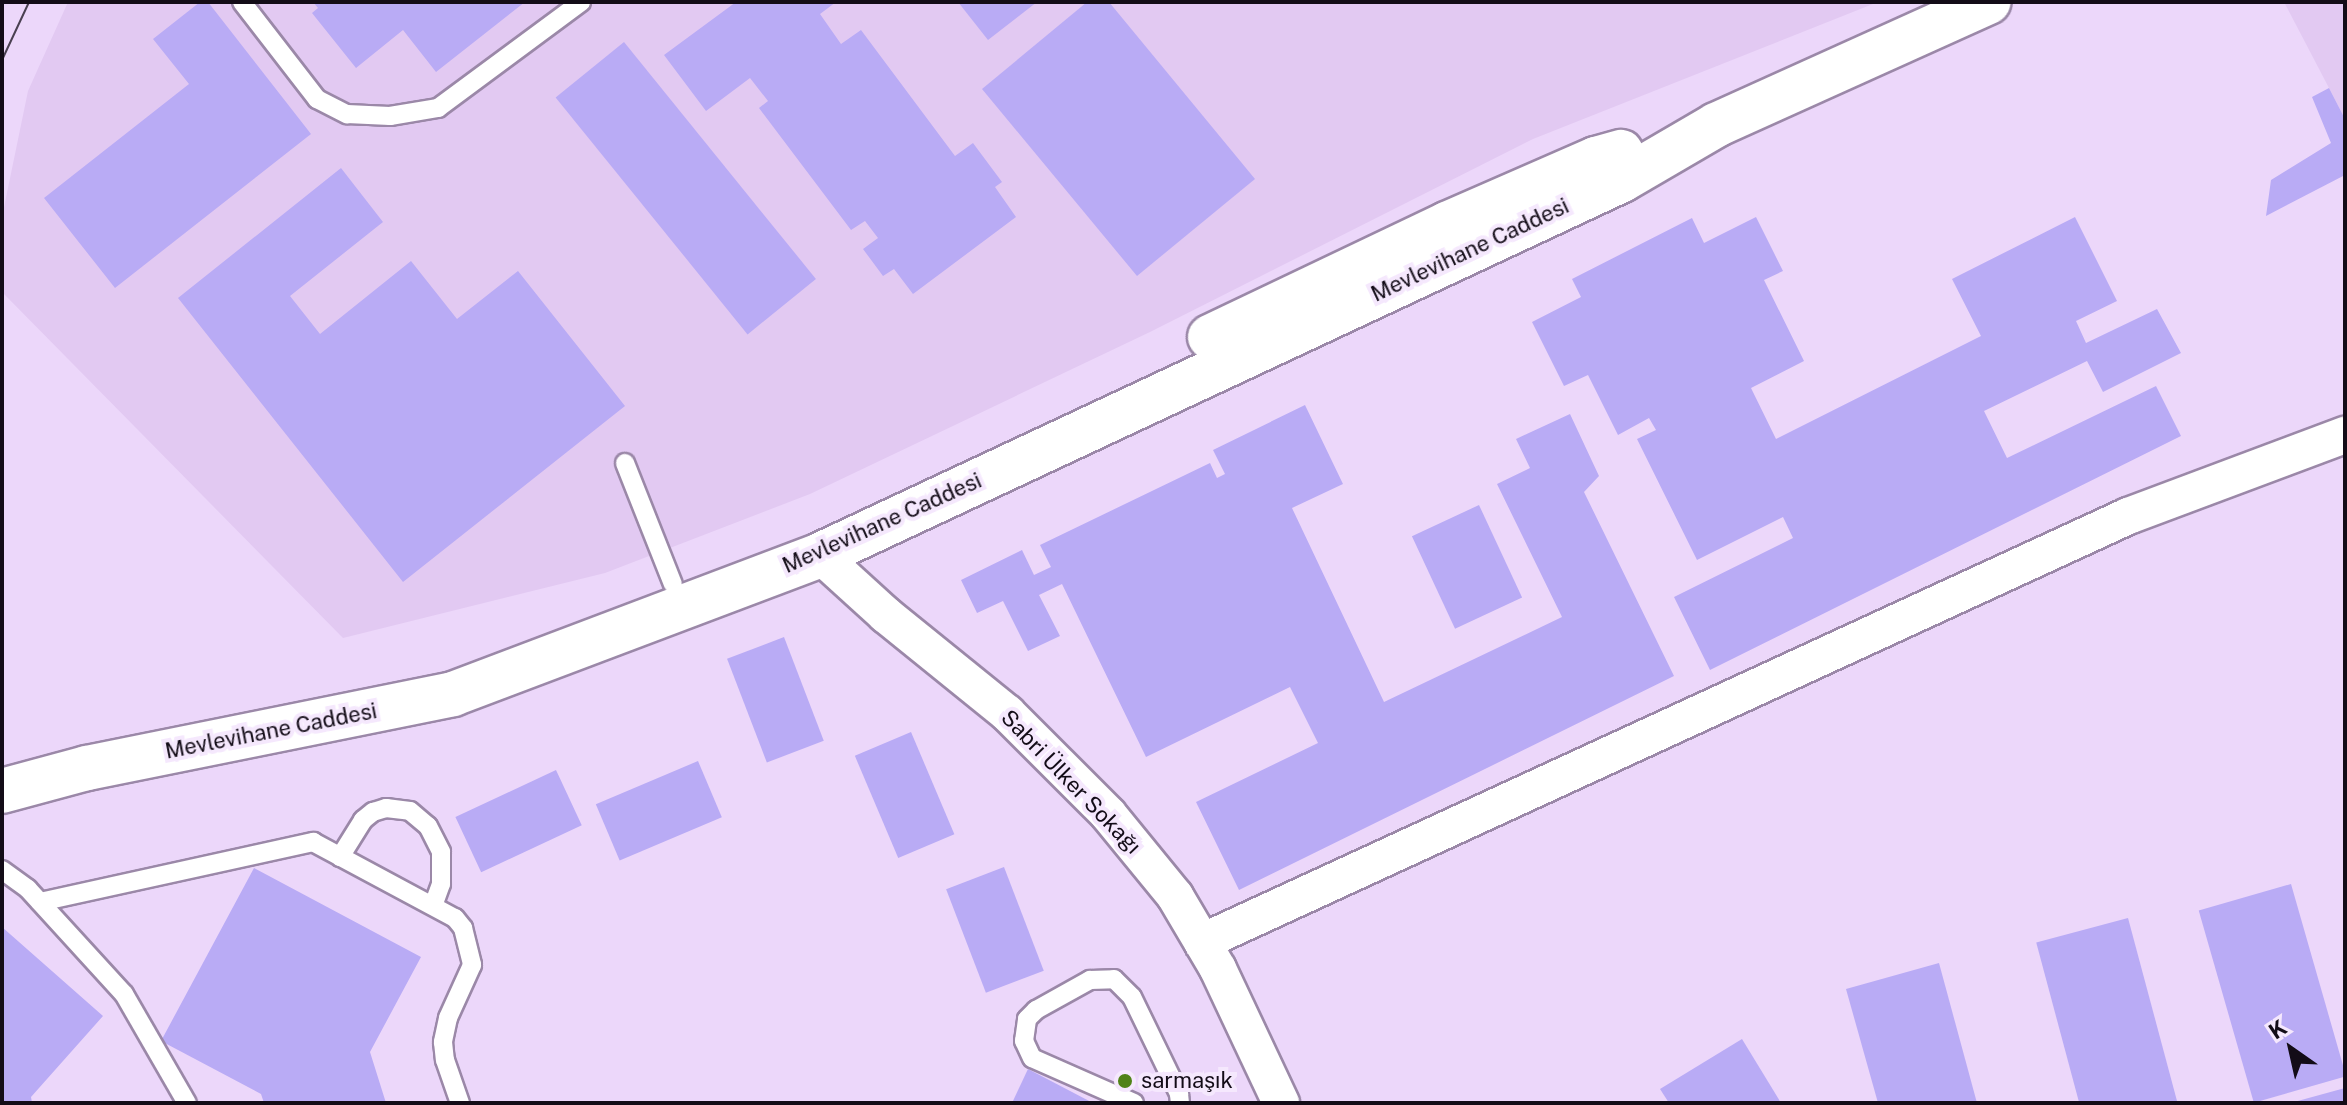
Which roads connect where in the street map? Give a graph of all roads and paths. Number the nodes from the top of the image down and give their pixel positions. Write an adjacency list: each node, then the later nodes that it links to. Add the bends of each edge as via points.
1 (242, 2): 2 (lane, via 317,99 347,114 390,116 438,108)
2 (581, 2)
3 (1988, 2): 6 (street, Mevlevihane Caddesi, via 1716,125 1622,180)
4 (2345, 435): 15 (street, via 2128,516)
5 (625, 463): 7 (lane)
6 (814, 543): 7 (street, Mevlevihane Caddesi); 15 (street, Sabri Ülker Sokağı, via 886,615 1007,713 1108,814 1175,896)
7 (678, 595): 8 (street, Mevlevihane Caddesi, via 453,694)
8 (353, 701): 9 (street, Mevlevihane Caddesi, via 84,741); 10 (street, Mevlevihane Caddesi)
9 (2, 765)
10 (2, 791)
11 (340, 857): 13 (lane, via 313,842); 14 (lane); 14 (lane, via 373,812 410,811 428,826 441,852 441,884)
12 (2, 870): 13 (lane)
13 (40, 902): 16 (lane, via 124,994)
14 (433, 906): 17 (lane, via 455,918 472,952 470,977 448,1018 443,1042)
15 (1202, 942): 20 (street, Sabri Ülker Sokağı)
16 (187, 1103)
17 (460, 1103)
18 (1134, 1103): 19 (lane, via 1032,1058 1024,1041 1027,1019 1090,980 1114,979 1132,997)
19 (1180, 1103)
20 (1281, 1103)

